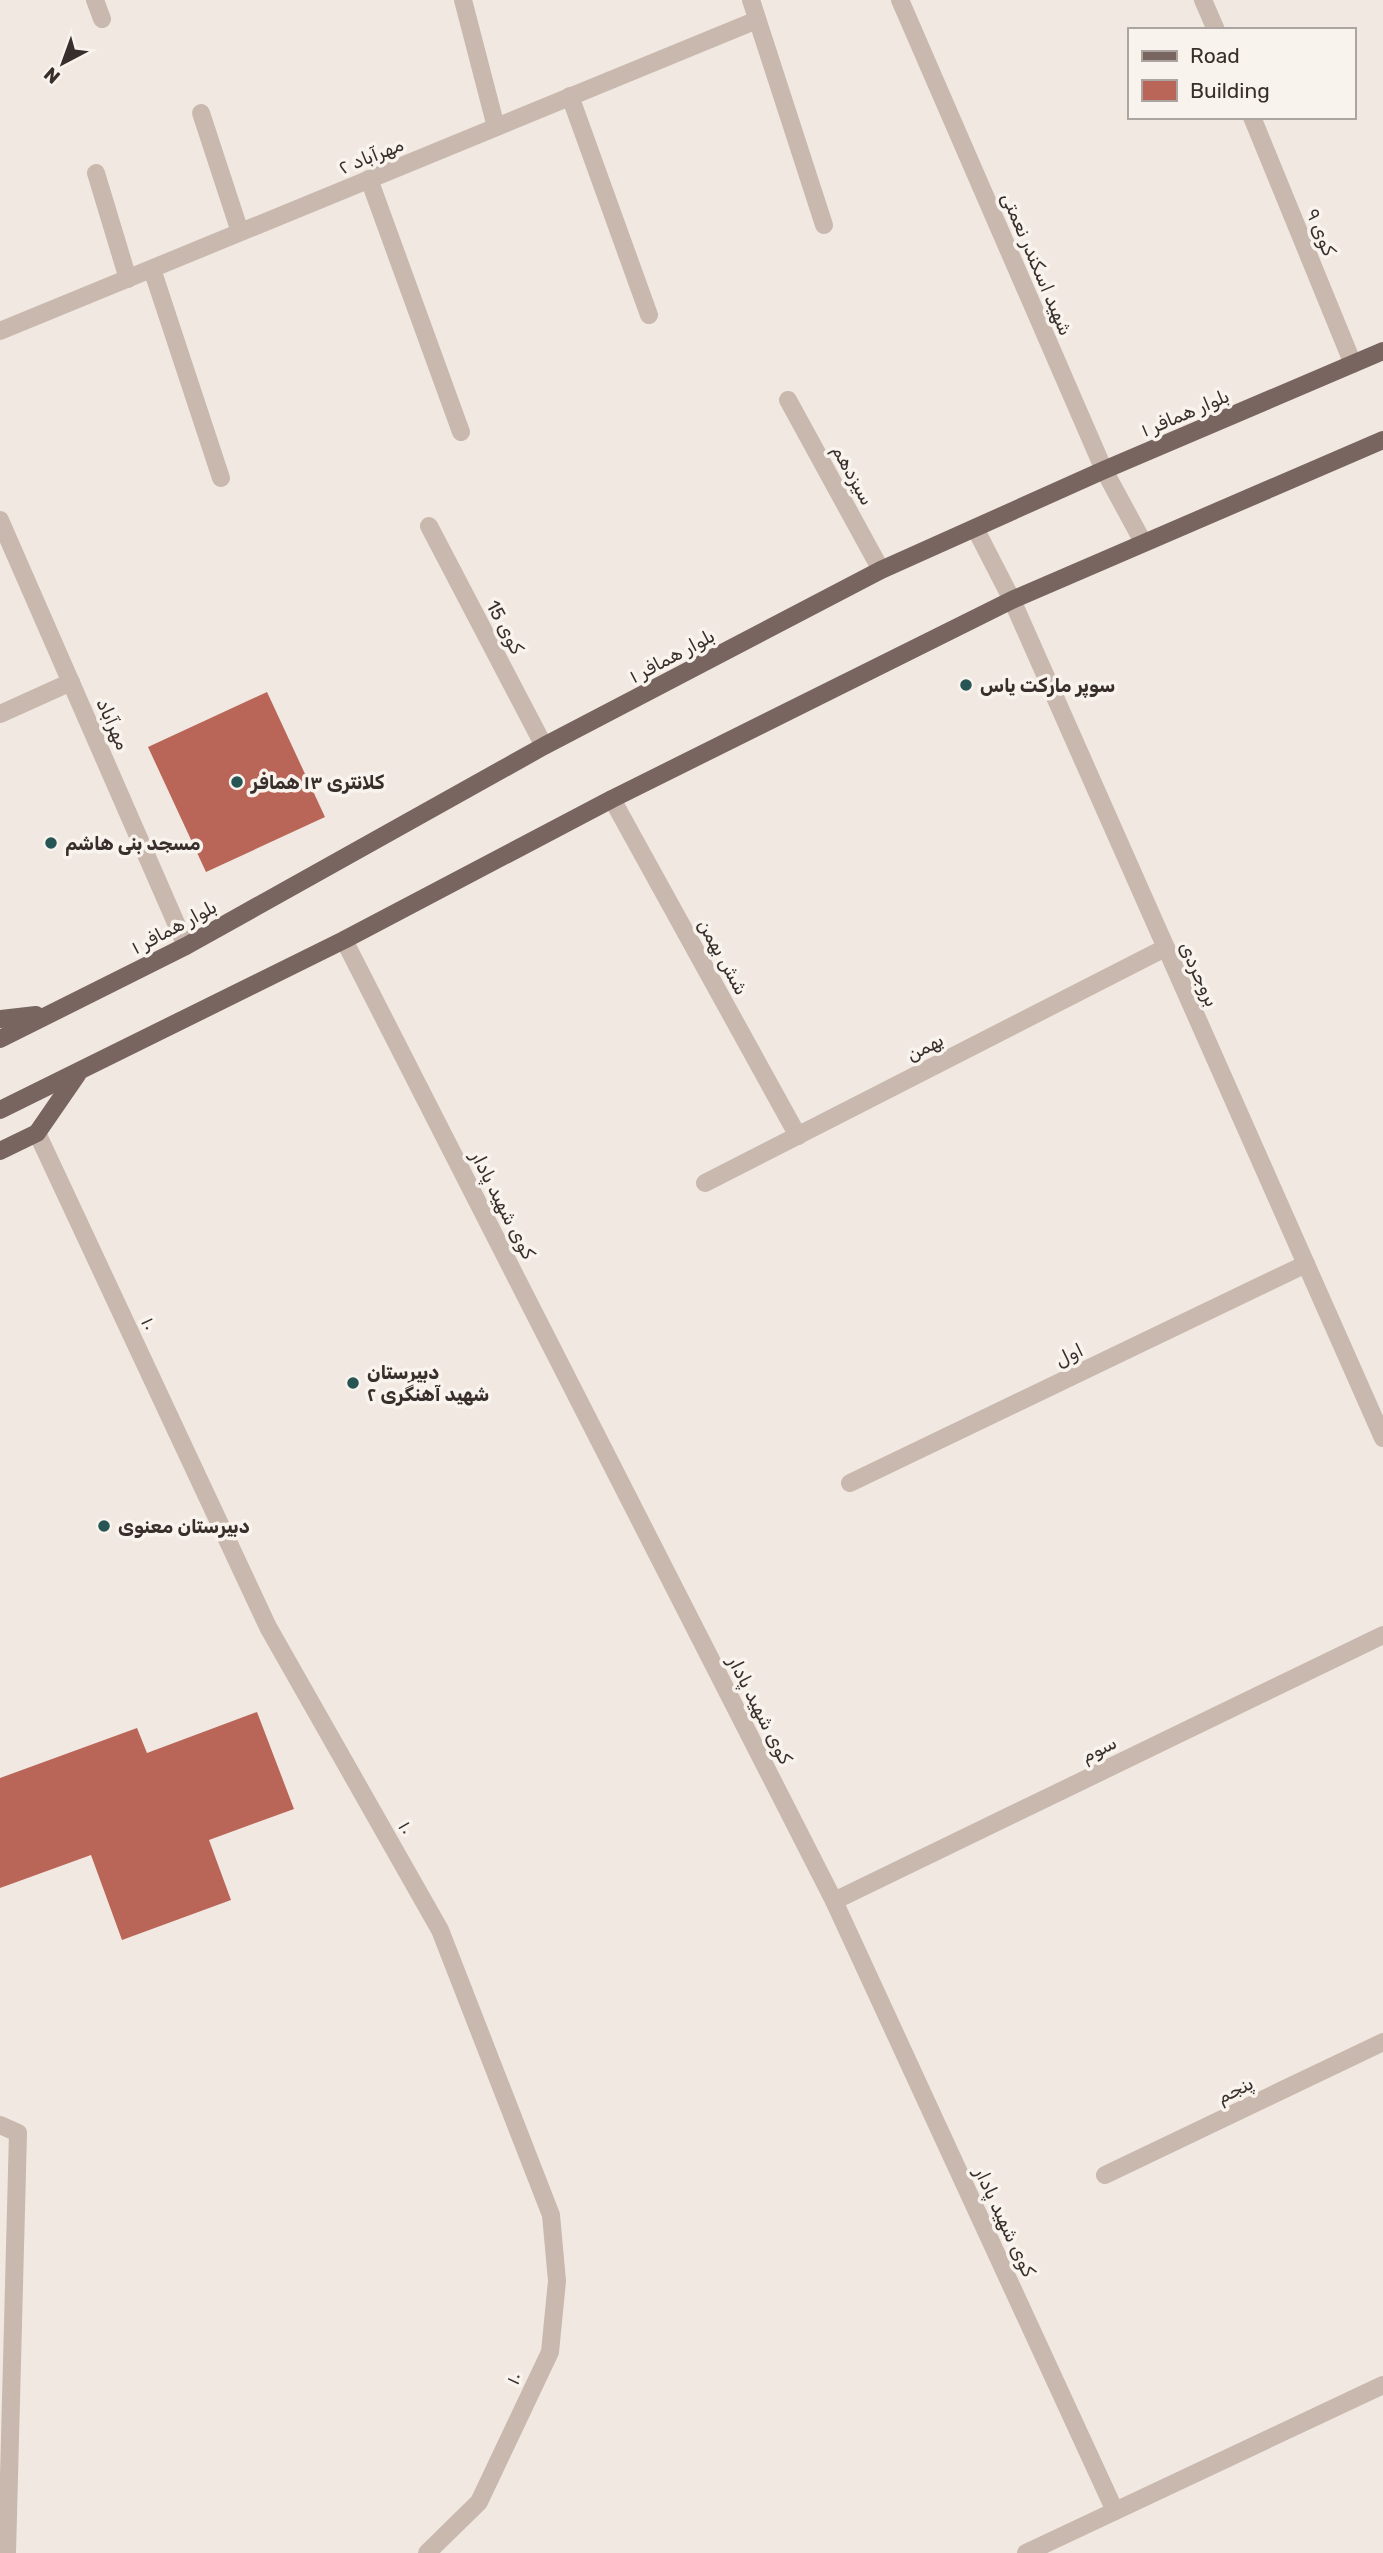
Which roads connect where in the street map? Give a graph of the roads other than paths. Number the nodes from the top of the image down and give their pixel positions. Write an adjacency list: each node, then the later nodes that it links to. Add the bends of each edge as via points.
1 (95, 0): 6 (street)
2 (463, 0): 12 (street)
3 (751, 0): 7 (street)
4 (900, 0): 26 (street, شهید اسکندر نعمتی)
5 (1203, 0): 8 (street)
6 (102, 19)
7 (757, 20): 9 (street, مهرآباد ۲); 15 (street)
8 (1215, 28)
9 (570, 96): 12 (street, مهرآباد ۲); 19 (street)
10 (201, 113): 16 (street)
11 (1253, 119): 22 (street, کوی ۹)
12 (496, 127): 14 (street, مهرآباد ۲)
13 (96, 173): 18 (street)
14 (369, 179): 16 (street, مهرآباد ۲); 24 (street)
15 (824, 225)
16 (240, 232): 17 (street, مهرآباد ۲)
17 (152, 269): 18 (street, مهرآباد ۲); 27 (street)
18 (128, 279): 20 (street, مهرآباد ۲)
19 (649, 315)
20 (0, 331)
21 (1383, 351): 22 (main road, بلوار همافر ۱)
22 (1353, 364): 26 (main road, بلوار همافر ۱)
23 (788, 400): 32 (street, سیزدهم)
24 (461, 432)
25 (1383, 440): 31 (main road)
26 (1104, 470): 30 (main road, بلوار همافر ۱); 31 (street, شهید اسکندر نعمتی)
27 (221, 478)
28 (0, 520): 34 (street, مهرآباد)
29 (429, 526): 36 (street, کوی 15)
30 (975, 528): 32 (main road, بلوار همافر ۱); 33 (street, بروجردی)
31 (1143, 542): 33 (main road)
32 (881, 570): 36 (main road, بلوار همافر ۱)
33 (1012, 600): 37 (main road); 40 (street, بروجردی)
34 (71, 682): 35 (street); 39 (street, مهرآباد)
35 (0, 714)
36 (544, 746): 39 (main road, بلوار همافر ۱)
37 (612, 799): 38 (main road); 47 (street, شش بهمن)
38 (344, 940): 44 (main road); 54 (street, کوی شهید پادار)
39 (186, 946): 41 (main road, بلوار همافر ۱)
40 (1165, 948): 47 (street, بهمن); 50 (street, بروجردی)
41 (46, 1014): 42 (main road); 43 (main road, بلوار همافر ۱)
42 (0, 1019)
43 (0, 1039)
44 (79, 1073): 45 (main road); 46 (main road)
45 (0, 1110)
46 (37, 1133): 48 (main road); 61 (street, ۱۰, via 268,1627 440,1930 551,2216 557,2281 550,2352 479,2502)
47 (798, 1136): 49 (street, بهمن)
48 (0, 1151)
49 (705, 1183)
50 (1306, 1264): 51 (street, بروجردی); 52 (street, اول)
51 (1383, 1438)
52 (850, 1483)
53 (1383, 1635): 54 (street, سوم)
54 (834, 1901): 59 (street, کوی شهید پادار)
55 (1383, 2042): 57 (street, پنجم)
56 (0, 2125): 60 (street, via 18,2133)
57 (1105, 2175)
58 (1383, 2385): 59 (street)
59 (1115, 2511): 62 (street)
60 (7, 2553)
61 (427, 2553)
62 (1026, 2553)

